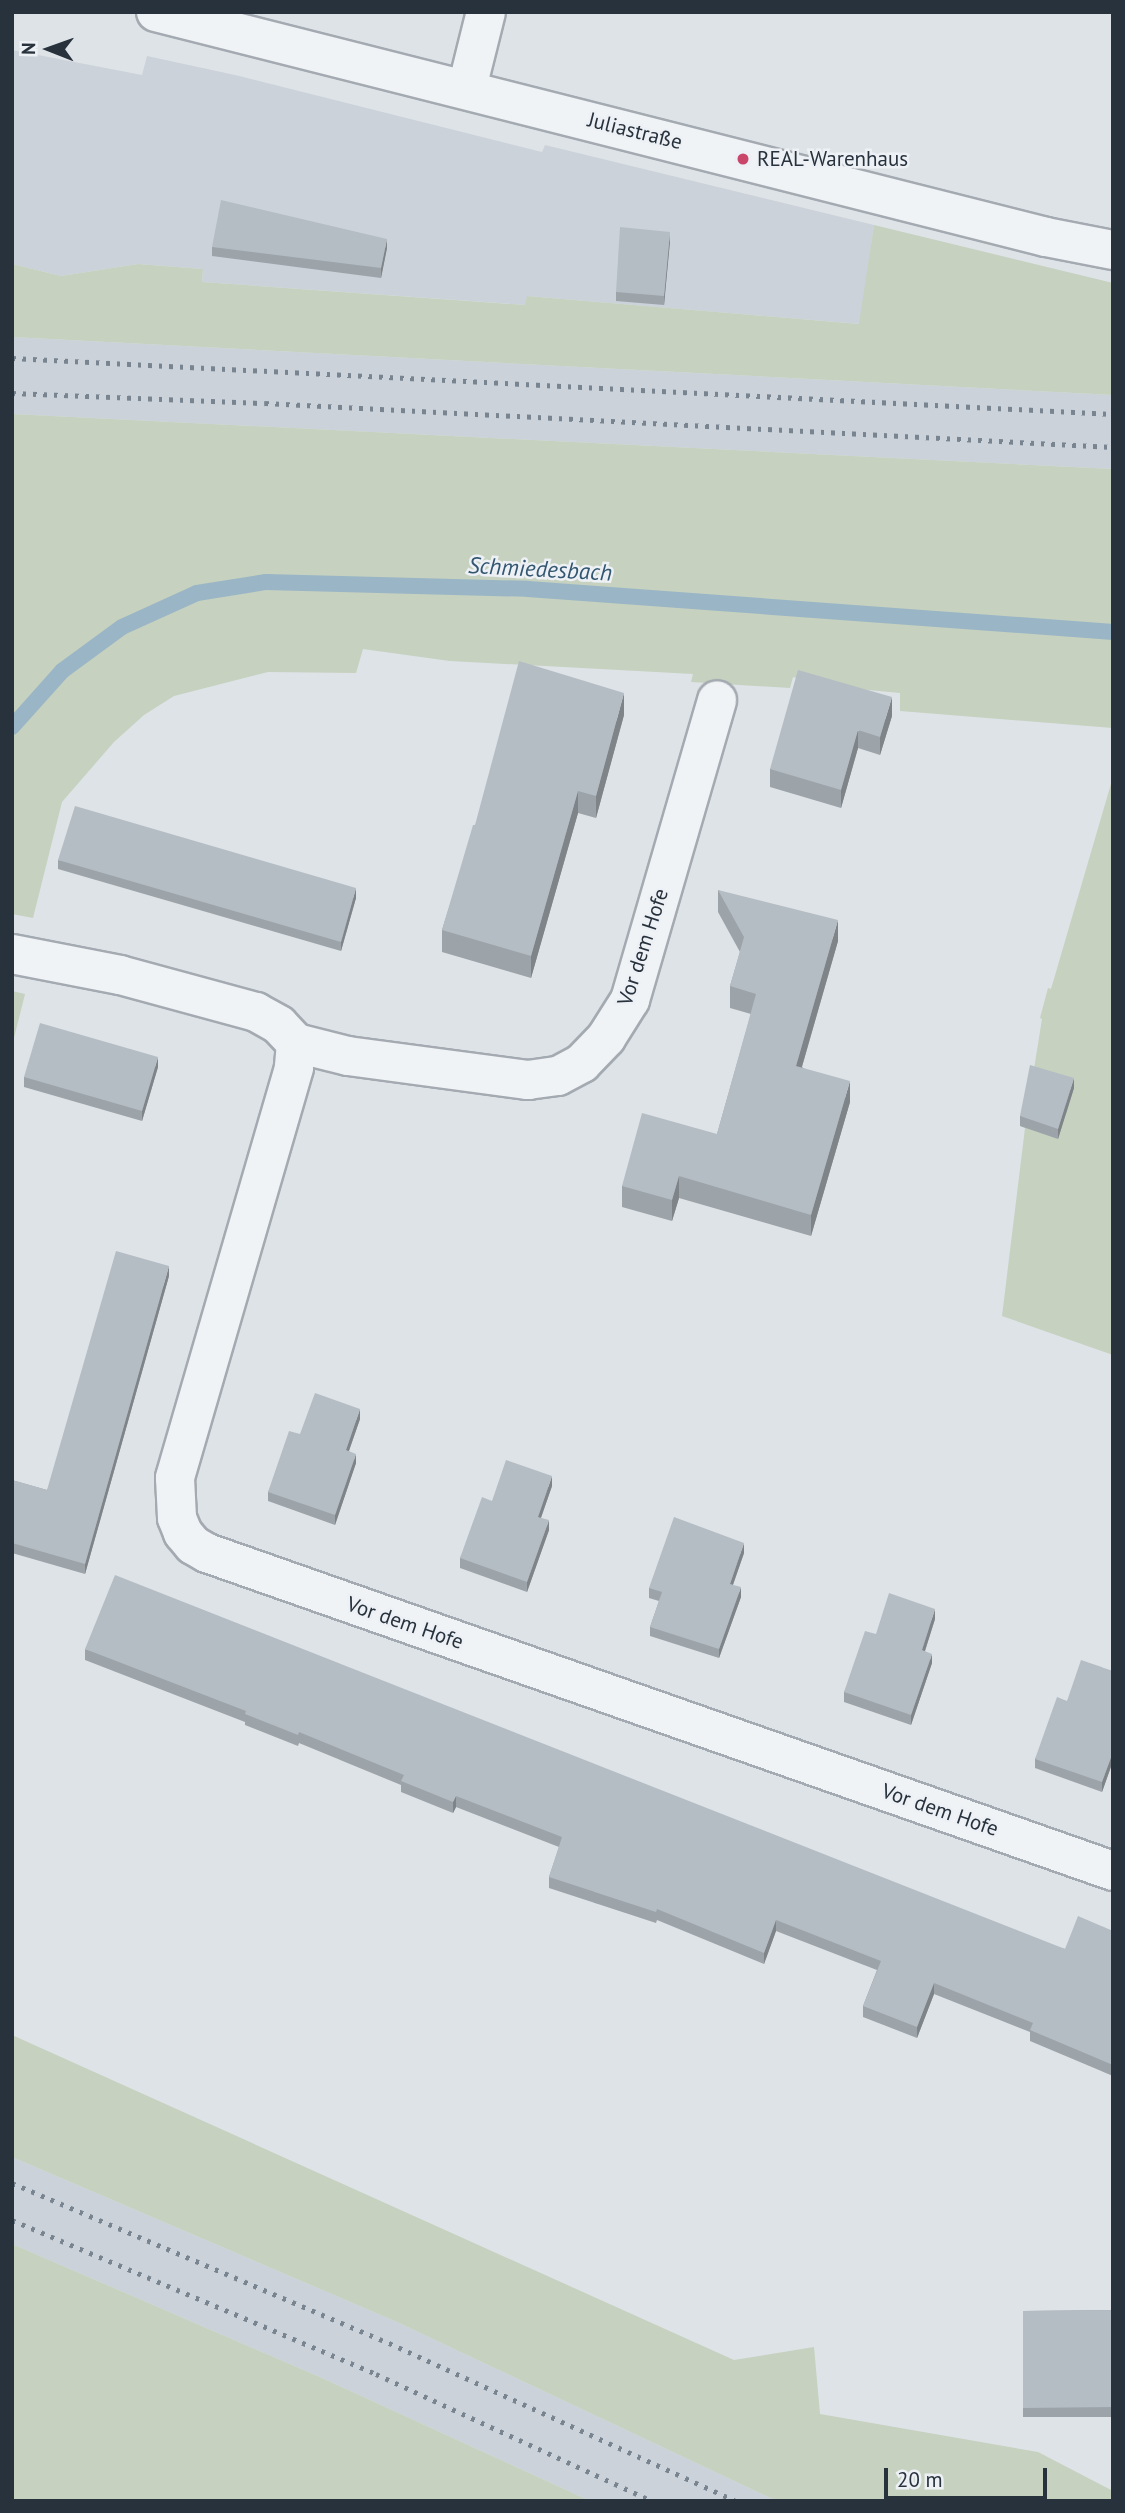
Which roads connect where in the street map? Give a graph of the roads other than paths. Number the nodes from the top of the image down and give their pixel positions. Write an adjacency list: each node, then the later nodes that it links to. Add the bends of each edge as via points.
1 (156, 12): 3 (street, Juliastraße)
2 (486, 12): 3 (street)
3 (467, 88): 4 (street, Juliastraße, via 1046,237)
4 (1113, 250)
5 (717, 700): 7 (street, Vor dem Hofe, via 630,1000 606,1038 582,1063 558,1076 528,1080 348,1056)
6 (12, 954): 7 (street, Vor dem Hofe, via 120,975 256,1012 279,1025)
7 (296, 1043): 8 (street, Vor dem Hofe, via 294,1069 175,1478 177,1518 193,1545)
8 (1113, 1871)

